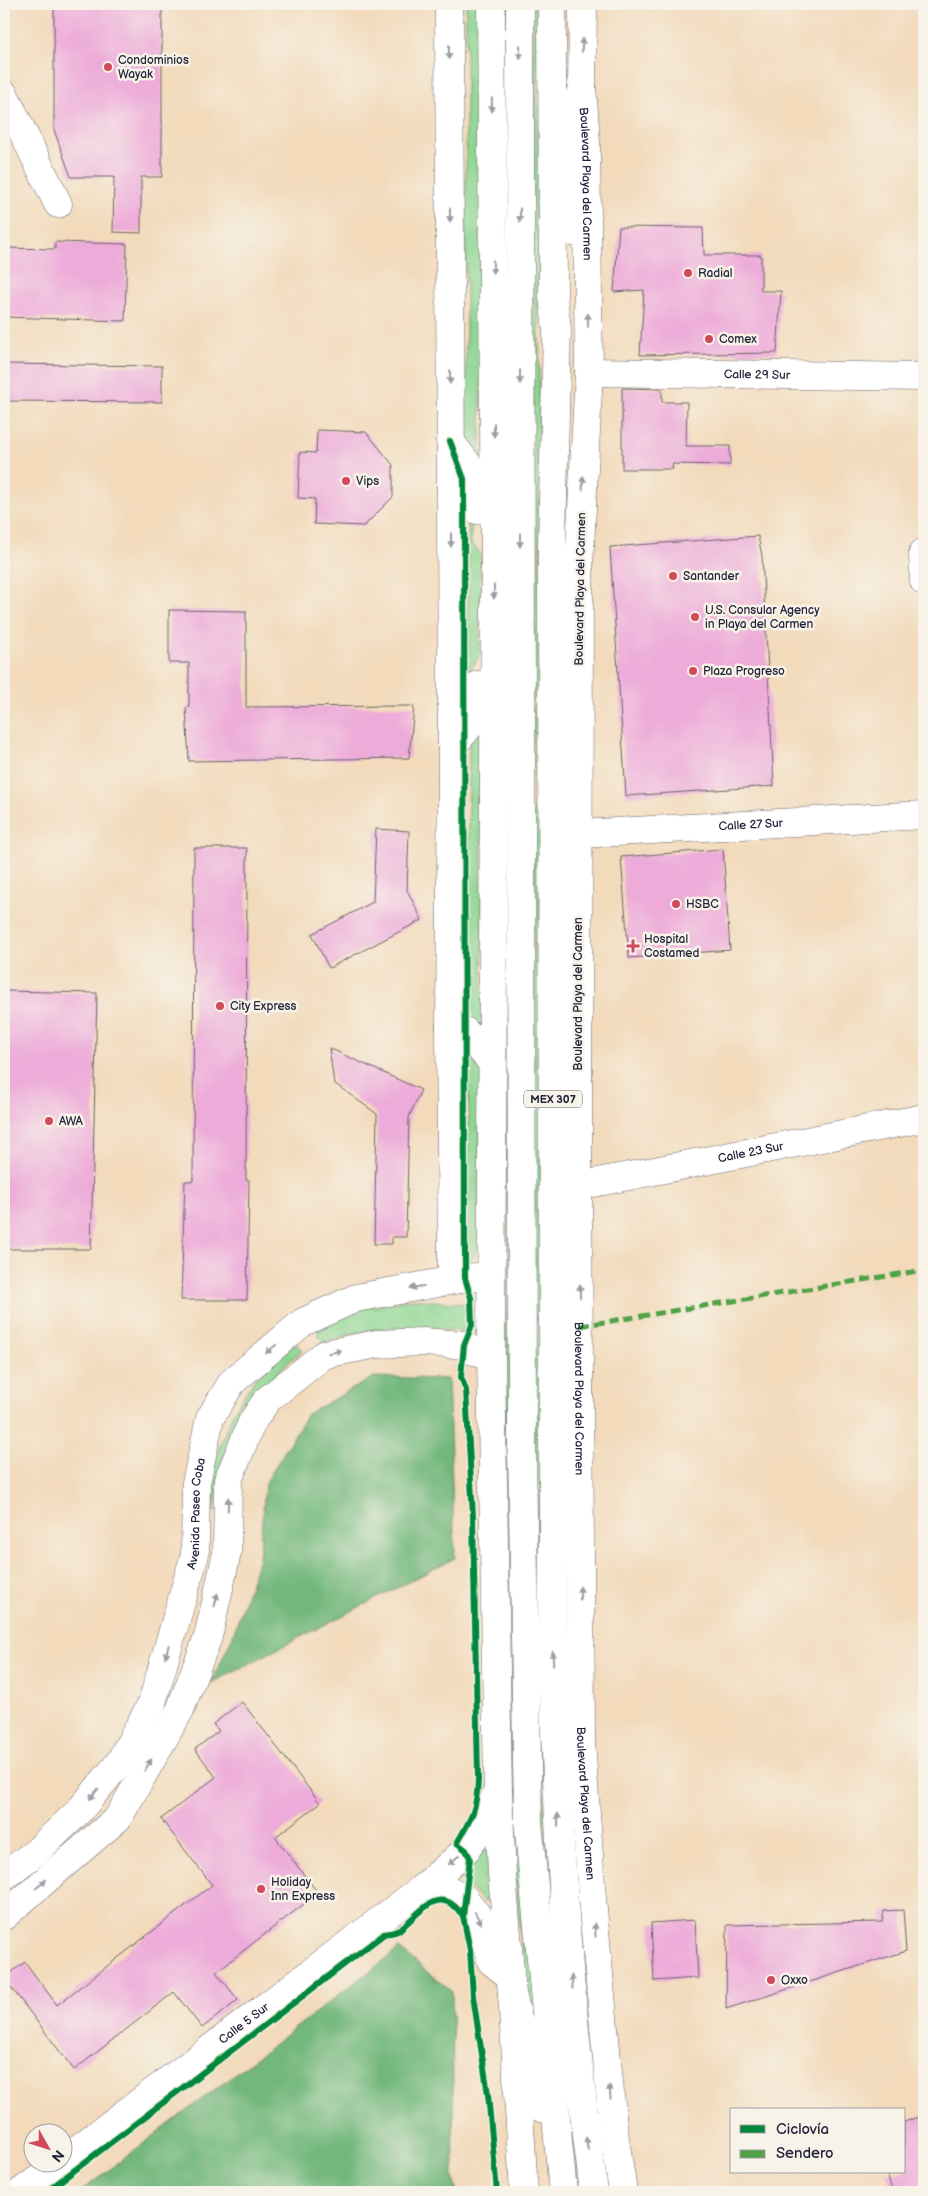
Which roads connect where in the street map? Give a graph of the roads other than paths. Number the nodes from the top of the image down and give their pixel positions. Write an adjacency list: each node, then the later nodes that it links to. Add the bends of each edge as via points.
1 (449, 4): 12 (main road, one-way to 12)
2 (491, 4): 14 (main road, one-way to 14)
3 (520, 4): 34 (main road, MEX 307, one-way to 34, via 522,1443 528,1811)
4 (552, 4): 9 (main road, MEX 307, via 552,297)
5 (583, 4): 6 (main road, Boulevard Playa del Carmen, one-way to 5)
6 (582, 86): 9 (main road, via 573,124 570,288); 10 (main road, Boulevard Playa del Carmen, one-way to 6, via 586,141)
7 (4, 94): 8 (main road)
8 (58, 204)
9 (557, 329): 39 (main road, MEX 307, one-way to 9, via 583,2108 558,1826 552,1626 552,543)
10 (589, 372): 11 (main road, Calle 29 Sur); 19 (main road, Boulevard Playa del Carmen, one-way to 10, via 579,566)
11 (924, 377)
12 (450, 441): 14 (main road, via 477,476 478,538); 17 (main road, one-way to 17)
13 (923, 553): 15 (main road)
14 (495, 564): 16 (main road, one-way to 16)
15 (924, 580)
16 (493, 653): 17 (main road, via 478,677 476,718); 21 (main road)
17 (452, 748): 20 (main road)
18 (924, 815): 19 (main road, Calle 27 Sur)
19 (579, 834): 23 (main road, Boulevard Playa del Carmen)
20 (450, 1028): 21 (main road, via 465,1030); 24 (main road, via 452,1270)
21 (493, 1064): 24 (main road)
22 (924, 1118): 23 (main road, Calle 23 Sur)
23 (578, 1186): 40 (main road, Boulevard Playa del Carmen, one-way to 23, via 612,2125 581,1742)
24 (478, 1277): 25 (main road); 26 (main road, Avenida Paseo Coba, one-way to 26, via 356,1298 303,1322 232,1382 210,1418 196,1483 195,1554)
25 (491, 1354): 27 (main road, one-way to 25, via 227,1553 228,1480 252,1422 268,1400 325,1354 378,1344 424,1342 464,1345 473,1351); 28 (main road)
26 (178, 1613): 27 (main road, via 190,1633); 29 (main road, Avenida Paseo Coba, one-way to 29, via 152,1703 119,1763 80,1810 36,1852)
27 (208, 1637): 31 (main road, one-way to 27, via 118,1818 180,1710)
28 (498, 1790): 30 (main road, Calle 5 Sur, one-way to 30, via 485,1822 466,1850); 32 (main road)
29 (4, 1876)
30 (425, 1886): 32 (main road, one-way to 32, via 450,1891 465,1899 480,1920 491,1961); 33 (main road, Calle 5 Sur)
31 (4, 1916)
32 (511, 1985): 34 (main road, via 540,2105); 37 (main road)
33 (72, 2152)
34 (559, 2158): 38 (main road, MEX 307)
35 (45, 2174): 36 (main road)
36 (21, 2192)
37 (524, 2192)
38 (564, 2192)
39 (594, 2192)
40 (624, 2192)

